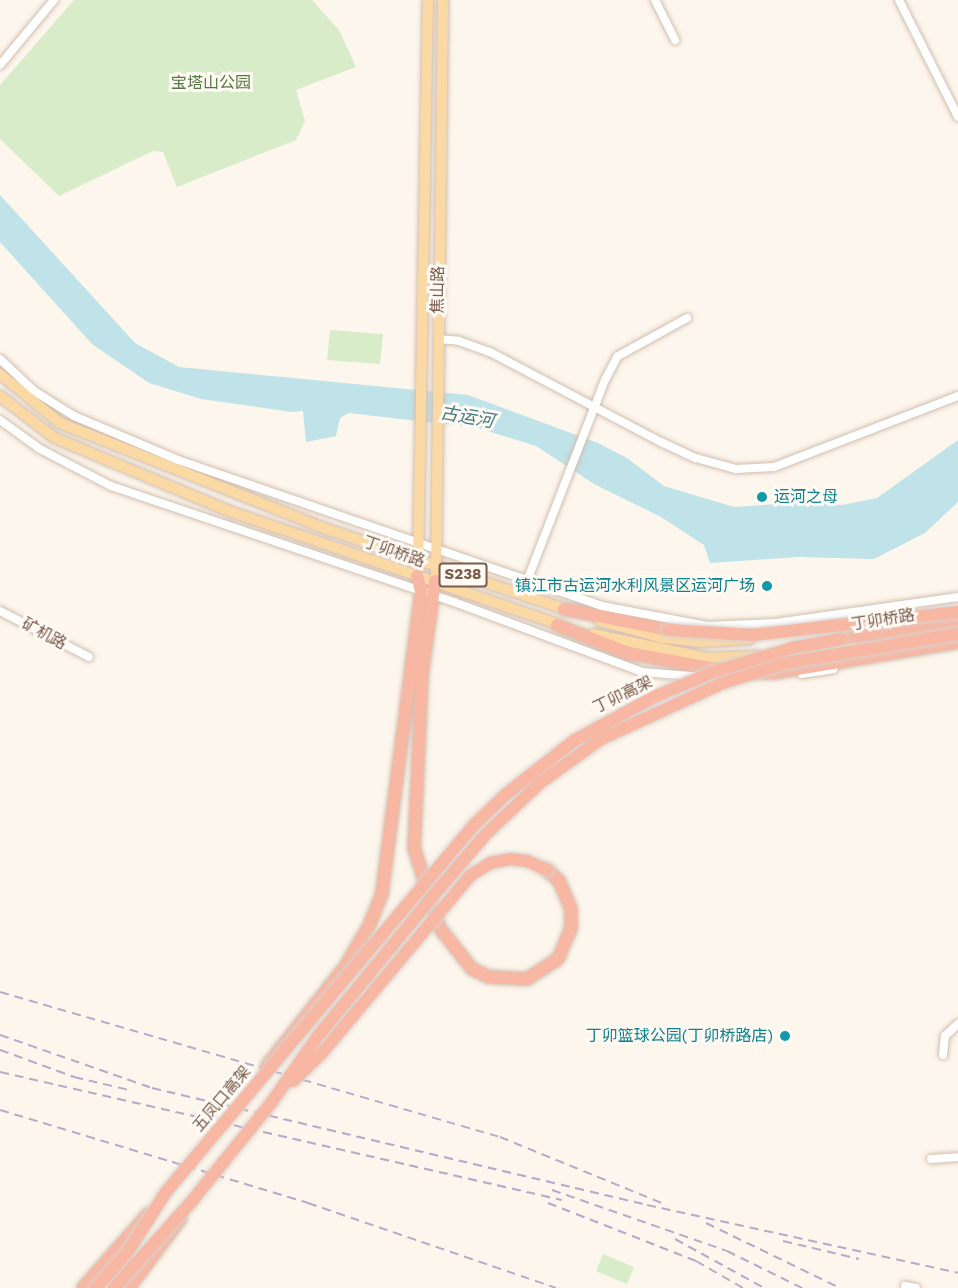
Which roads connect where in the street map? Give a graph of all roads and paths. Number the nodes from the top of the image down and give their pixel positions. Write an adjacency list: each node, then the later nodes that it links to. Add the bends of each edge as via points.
1 (54, 0): 7 (street)
2 (428, 0): 17 (main road, 焦山路)
3 (443, 0): 10 (main road, 焦山路)
4 (654, 0): 6 (street)
5 (899, 0): 8 (street)
6 (675, 40)
7 (0, 65)
8 (958, 117)
9 (687, 318): 15 (street, via 618,356)
10 (438, 339): 15 (street, via 459,340 490,352); 18 (main road, 焦山路)
11 (0, 359): 17 (street, via 34,391 75,416 178,460)
12 (0, 374): 19 (main road, 丁卯桥路 / S238, via 60,423)
13 (0, 396): 21 (main road, 丁卯桥路 / S238, via 55,438 232,512)
14 (958, 396): 15 (street, via 774,466 736,469 696,458)
15 (596, 408): 23 (street)
16 (0, 420): 24 (street, via 40,449 111,486)
17 (419, 545): 18 (street); 19 (main road, 焦山路)
18 (437, 551): 20 (main road, 焦山路); 23 (street)
19 (418, 561): 20 (main road, 丁卯桥路 / S238); 21 (main road, 焦山路)
20 (437, 566): 22 (main road, 焦山路); 27 (main road, 丁卯桥路 / S238)
21 (417, 575): 22 (main road, 丁卯桥路 / S238); 24 (highway)
22 (435, 581): 25 (highway); 31 (main road, 丁卯桥路 / S238)
23 (528, 581): 26 (street, via 602,606 707,626 776,623)
24 (421, 591): 25 (street); 39 (highway, bridge, via 381,893 369,926 345,967 282,1042)
25 (433, 596): 34 (street, via 642,672 736,680 813,672); 40 (highway, bridge, via 422,675 414,848 439,927 472,969 489,978 527,979 558,959 571,928 571,909 560,881 547,870 528,861 490,863 471,875 322,1053)
26 (958, 597)
27 (564, 609): 28 (highway, bridge, via 668,630 753,635); 28 (main road, 丁卯桥路 / S238, via 629,629 700,642 769,638)
28 (958, 610)
29 (0, 611): 35 (street, 矿机路)
30 (958, 623): 36 (highway, 丁卯高架, bridge, via 792,648 713,672 636,706 575,740 475,824)
31 (557, 625): 32 (main road, 丁卯桥路 / S238, via 651,649 707,658); 33 (highway, bridge, via 628,653 679,664 772,673)
32 (958, 635): 40 (highway, 丁卯高架 / S238, bridge, via 786,663 723,683 601,739 514,806 390,948 318,1036)
33 (958, 642)
34 (958, 647)
35 (89, 657)
36 (380, 937): 39 (highway, 五凤口高架, bridge)
37 (958, 1024): 38 (street, via 945,1036)
38 (943, 1055)
39 (251, 1090): 43 (highway, 五凤口高架, bridge)
40 (271, 1103): 44 (highway, bridge)
41 (958, 1157): 42 (street)
42 (931, 1159)
43 (166, 1192): 46 (highway, bridge); 47 (highway, 五凤口高架, bridge, via 127,1253)
44 (192, 1201): 48 (highway, bridge); 49 (highway, bridge, via 164,1245)
45 (906, 1286): 50 (street)
46 (83, 1288)
47 (96, 1288)
48 (114, 1288)
49 (129, 1288)
50 (916, 1288)

